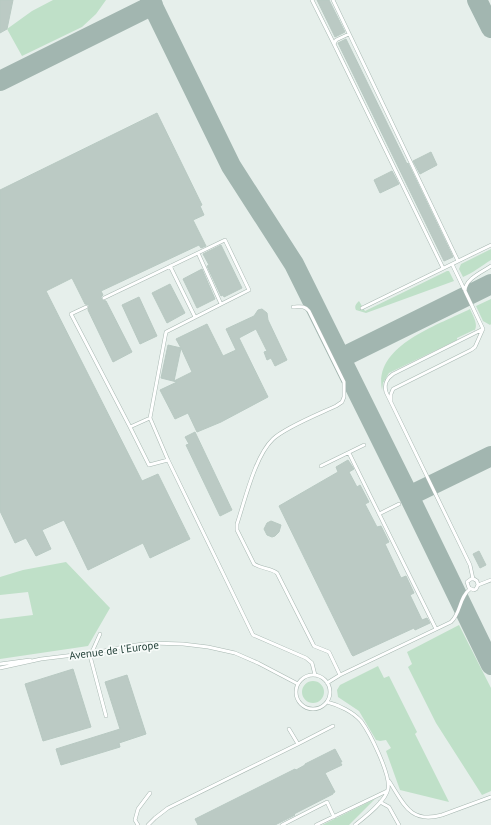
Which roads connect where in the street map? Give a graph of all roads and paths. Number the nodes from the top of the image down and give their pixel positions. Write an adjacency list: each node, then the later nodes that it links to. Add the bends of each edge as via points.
1 (312, 0): 4 (lane)
2 (333, 0): 3 (lane)
3 (349, 34): 4 (lane, via 336,40); 7 (lane)
4 (334, 44): 11 (lane)
5 (491, 245): 7 (lane)
6 (198, 253): 9 (lane); 14 (lane); 14 (lane, via 225,240 249,290)
7 (458, 261): 8 (lane)
8 (452, 264): 11 (lane); 12 (lane)
9 (170, 266): 13 (lane); 18 (lane)
10 (491, 266): 12 (lane, via 469,281)
11 (443, 268): 17 (lane)
12 (465, 291): 19 (lane)
13 (104, 298)
14 (221, 304): 18 (lane)
15 (86, 307): 22 (lane, via 71,314)
16 (293, 308): 40 (lane, via 302,306 309,310 344,382 344,397 336,406 278,436 265,448 258,461 237,530 254,564 273,569 277,573 314,646 329,652)
17 (362, 308)
18 (195, 317): 21 (lane, via 166,332)
19 (483, 329): 20 (lane, via 471,350 393,389); 20 (lane, via 389,377 385,386)
20 (391, 403): 29 (lane, via 470,565)
21 (150, 418): 22 (lane); 25 (lane)
22 (130, 427): 25 (lane, via 149,465)
23 (364, 446): 24 (lane)
24 (349, 452): 26 (lane); 28 (lane)
25 (168, 460): 39 (lane, via 253,635 306,658 312,663)
26 (321, 466)
27 (399, 504): 28 (lane)
28 (379, 514): 33 (lane)
29 (472, 579): 31 (lane, via 477,581); 32 (lane, via 467,582)
30 (491, 580): 31 (lane)
31 (478, 585): 32 (lane, via 476,589)
32 (470, 589): 33 (lane, via 455,618)
33 (436, 629): 40 (lane)
34 (100, 634): 35 (lane)
35 (90, 652): 36 (lane, Avenue de l'Europe); 42 (lane, Avenue de l'Europe, via 152,643 208,647 235,653); 44 (lane)
36 (41, 659): 37 (lane); 38 (lane)
37 (0, 664)
38 (0, 668)
39 (315, 675): 41 (lane); 42 (lane, via 306,677)
40 (340, 675): 41 (lane)
41 (327, 683): 43 (lane, via 330,692)
42 (298, 684): 43 (lane, via 297,698 303,706 313,709)
43 (327, 702): 48 (lane, via 361,721 385,768)
44 (106, 716)
45 (333, 726): 47 (lane)
46 (290, 729): 47 (lane)
47 (298, 744): 55 (lane, via 168,808)
48 (388, 781): 49 (lane); 51 (lane, via 403,805 421,816 435,817)
49 (387, 791): 52 (lane); 53 (lane)
50 (150, 793): 54 (lane, via 138,808 135,820)
51 (491, 797)
52 (380, 802): 58 (lane); 59 (lane, via 389,807)
53 (334, 817): 56 (lane, via 327,802); 57 (lane)
54 (138, 825)
55 (148, 825)
56 (282, 825)
57 (316, 825)
58 (355, 825)
59 (399, 825)

